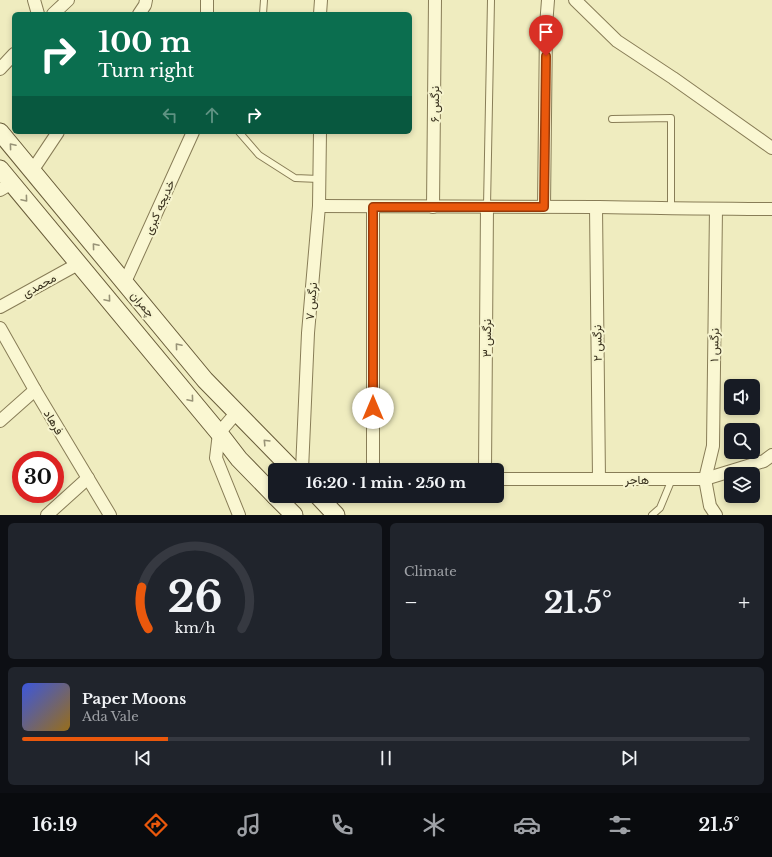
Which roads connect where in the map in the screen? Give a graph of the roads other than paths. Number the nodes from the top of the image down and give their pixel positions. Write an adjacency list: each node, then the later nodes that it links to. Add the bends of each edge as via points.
1 (34, 0): 11 (street)
2 (68, 0): 12 (street)
3 (146, 0): 13 (street)
4 (207, 0): 14 (street)
5 (264, 0): 15 (lane)
6 (320, 0): 16 (street)
7 (435, 0): 33 (street, نرگس ۶)
8 (491, 0): 31 (lane)
9 (548, 0): 34 (street)
10 (575, 0): 25 (street, via 617,41)
11 (37, 12)
12 (55, 12)
13 (140, 12)
14 (207, 12)
15 (263, 12)
16 (320, 12)
17 (12, 56): 18 (street)
18 (0, 70)
19 (612, 119): 36 (lane, via 671,118)
20 (0, 132): 27 (street, چمران, one-way to 20)
21 (57, 134): 27 (street)
22 (192, 134): 40 (street, خدیجه کبری)
23 (241, 134): 28 (lane, via 258,155 295,178)
24 (320, 134): 28 (street, نرگس ۷)
25 (772, 148)
26 (0, 169): 29 (street, چمران)
27 (32, 171): 40 (street, چمران, one-way to 27)
28 (319, 179): 30 (street, نرگس ۷)
29 (6, 186): 39 (street, چمران, one-way to 39)
30 (319, 206): 32 (street); 49 (street, نرگس ۷, via 308,333)
31 (487, 206): 33 (street); 34 (street); 51 (street, نرگس ۳)
32 (373, 207): 33 (street); 50 (street)
33 (433, 207)
34 (544, 207): 35 (street)
35 (596, 207): 36 (street); 54 (street, نرگس ۲)
36 (671, 208): 38 (street)
37 (772, 209): 38 (street)
38 (716, 210): 56 (street, نرگس ۱, via 713,446)
39 (78, 264): 41 (street, محمدی); 46 (street, چمران, one-way to 46)
40 (125, 282): 44 (street, چمران, one-way to 40, via 205,380)
41 (0, 307)
42 (0, 328): 43 (street, فرهاد)
43 (35, 390): 45 (street); 52 (street, فرهاد)
44 (237, 412): 46 (street); 48 (street, چمران, one-way to 44)
45 (0, 421)
46 (219, 433): 57 (street, چمران, via 239,459); 62 (street, via 216,458)
47 (772, 455): 56 (street, هاجر, via 764,460)
48 (286, 463)
49 (302, 463)
50 (373, 463)
51 (485, 463)
52 (88, 478): 60 (street); 61 (street, فرهاد)
53 (504, 479): 54 (street, هاجر)
54 (599, 479): 55 (street, هاجر)
55 (672, 479): 56 (street, هاجر); 65 (lane, via 660,508)
56 (705, 479): 66 (street, via 710,506)
57 (268, 489)
58 (282, 503): 63 (street, چمران)
59 (325, 503): 64 (street)
60 (47, 515)
61 (110, 515)
62 (239, 515)
63 (294, 515)
64 (336, 515)
65 (652, 515)
66 (716, 515)

